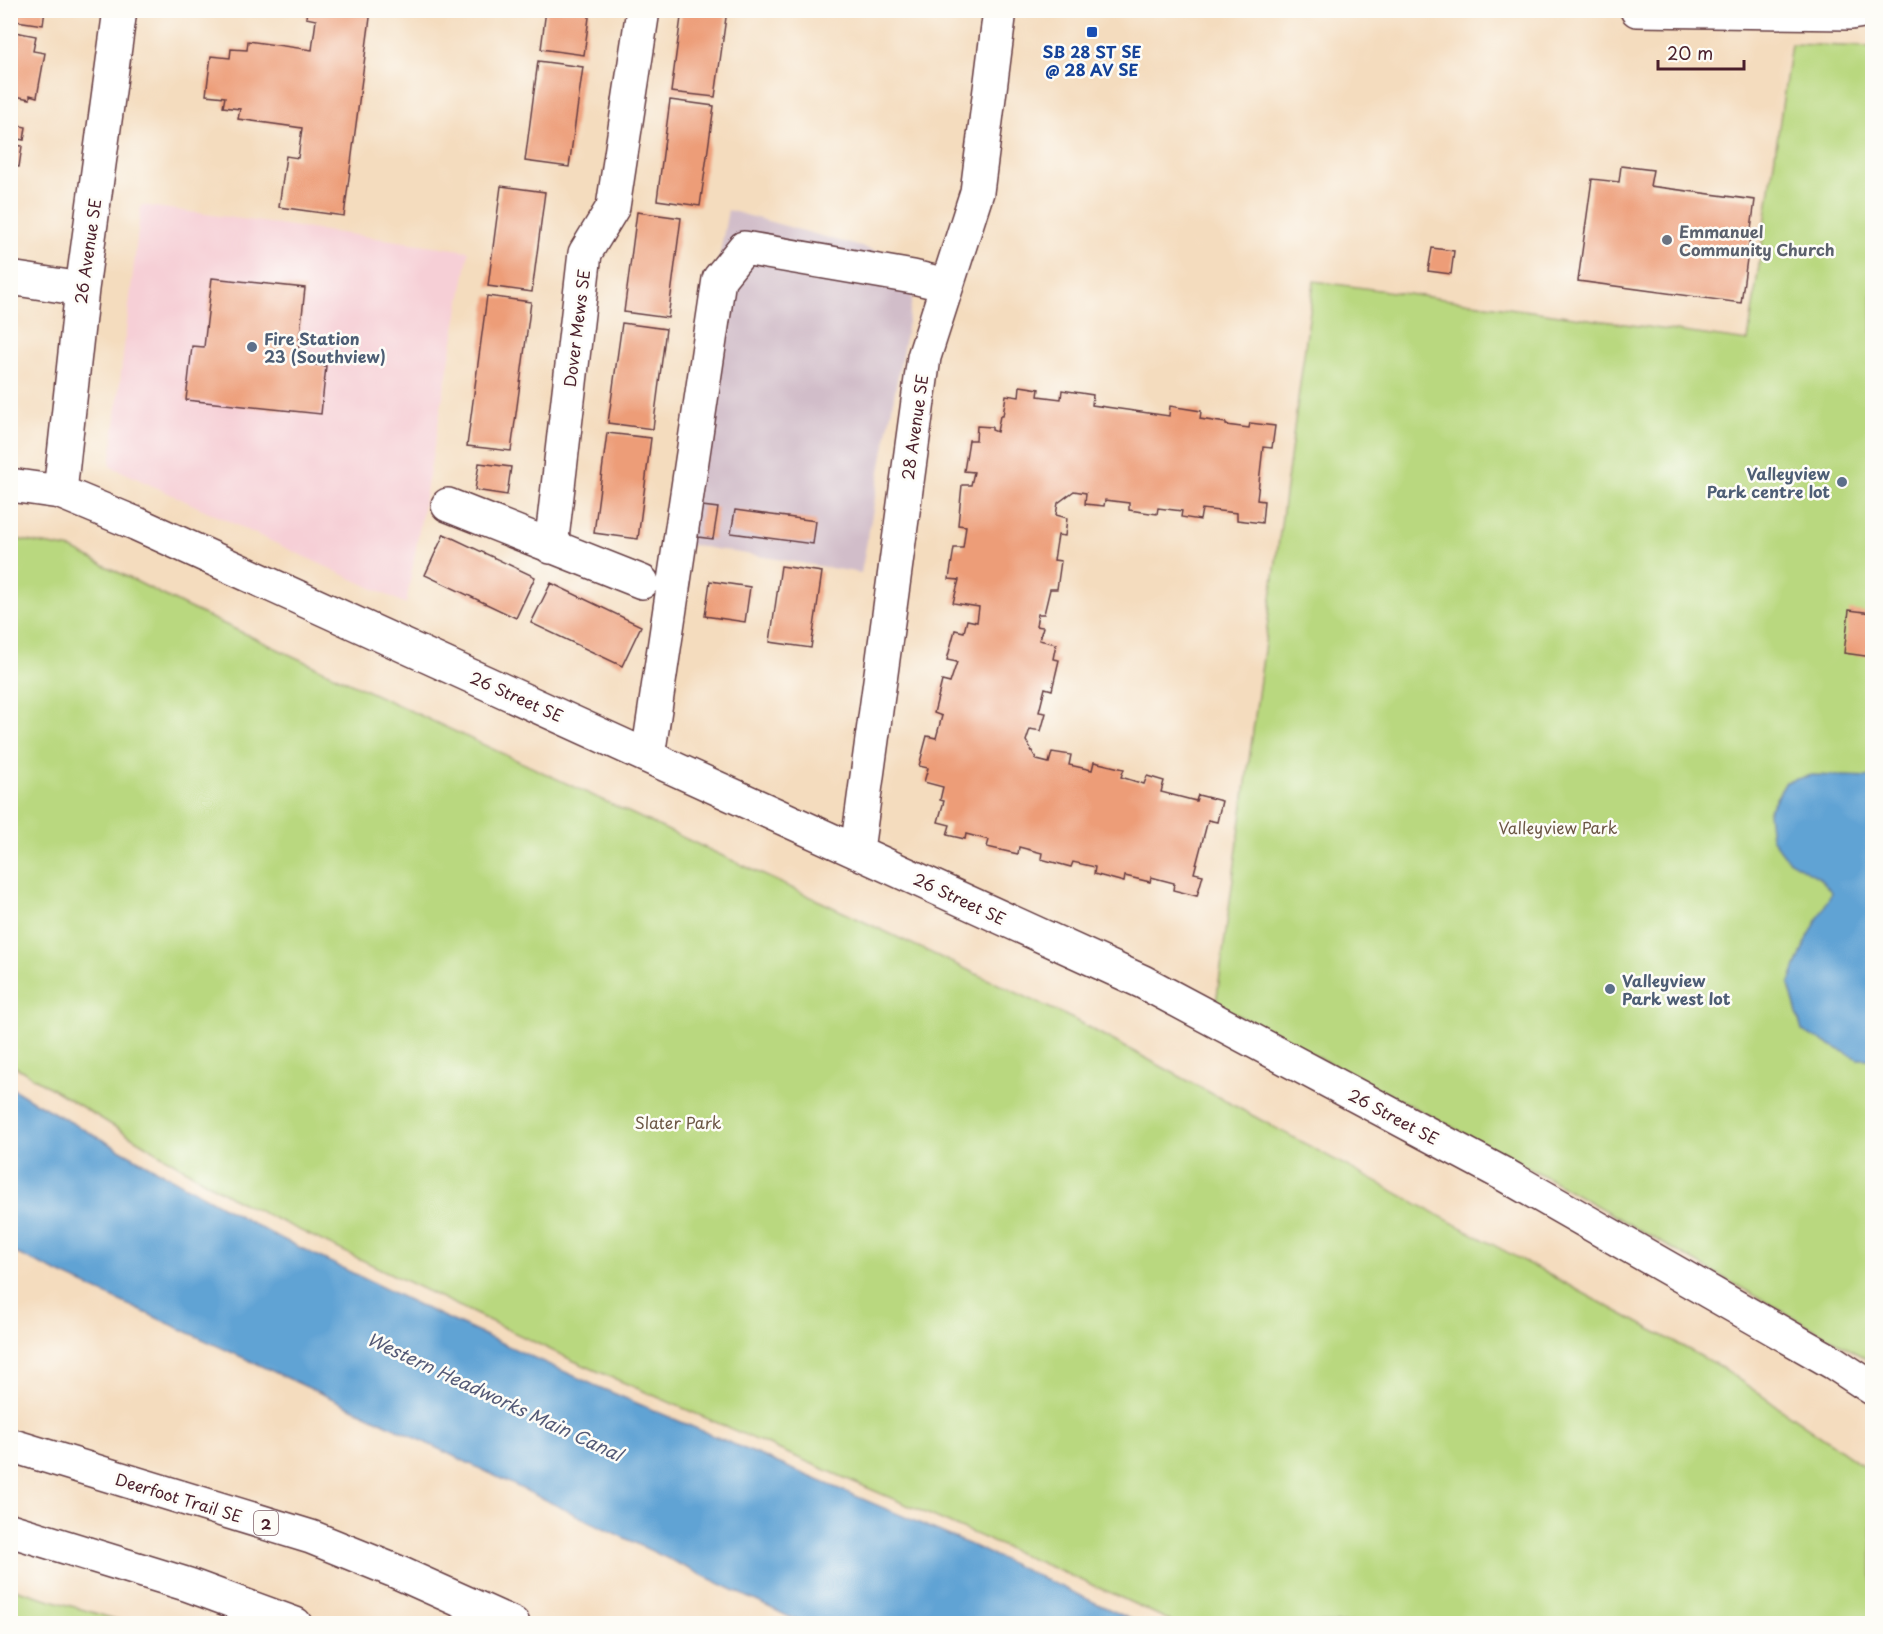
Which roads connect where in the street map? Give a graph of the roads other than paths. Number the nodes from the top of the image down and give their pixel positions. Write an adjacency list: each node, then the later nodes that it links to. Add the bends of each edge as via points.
1 (120, 10): 8 (main road, 26 Avenue SE)
2 (643, 10): 12 (main road, Dover Mews SE, via 613,207 585,253)
3 (1000, 10): 7 (main road, 28 Avenue SE, via 977,192)
4 (1638, 10): 5 (main road)
5 (1857, 11)
6 (10, 278): 8 (main road)
7 (947, 285): 14 (main road, via 744,248 719,279); 15 (main road, 28 Avenue SE, via 924,357)
8 (81, 289): 10 (main road, 26 Avenue SE)
9 (10, 485): 10 (main road, 26 Street SE)
10 (60, 492): 14 (main road, 26 Street SE)
11 (448, 505): 12 (main road)
12 (551, 547): 13 (main road)
13 (642, 582)
14 (648, 756): 15 (main road, 26 Street SE)
15 (857, 850): 16 (main road, 26 Street SE, via 1143,982 1505,1175)
16 (1872, 1388)
17 (10, 1445): 20 (main road, Deerfoot Trail SE / 2, via 311,1537)
18 (10, 1530): 19 (main road, via 189,1585)
19 (295, 1623)
20 (513, 1623)

